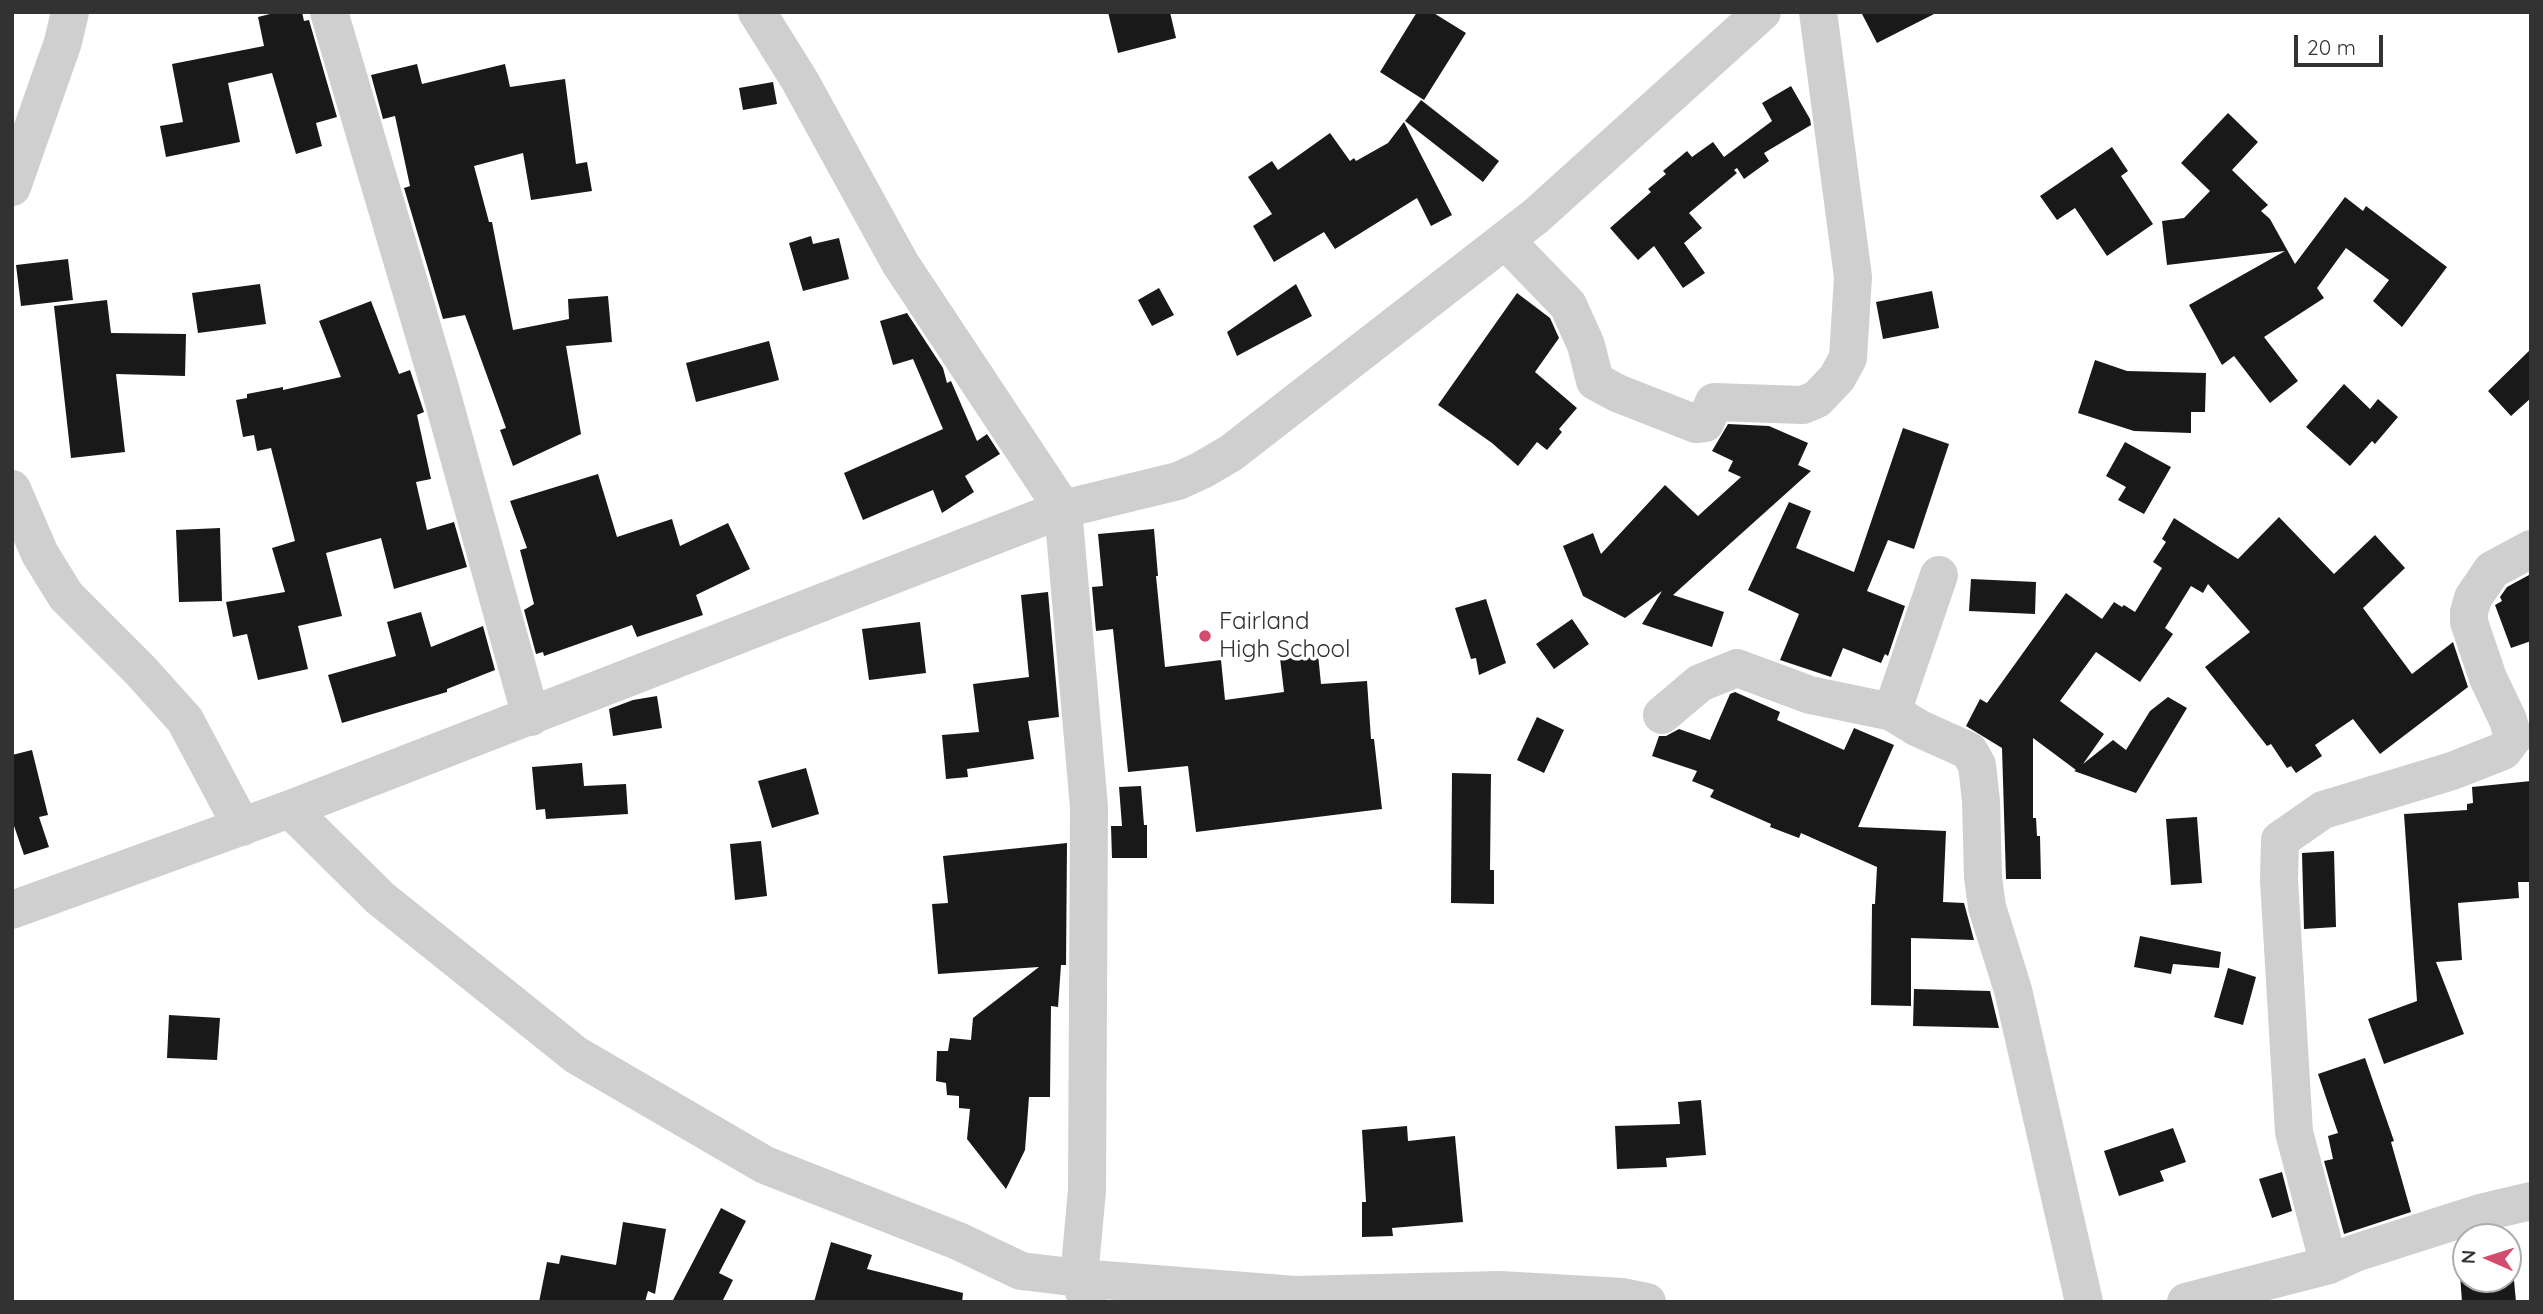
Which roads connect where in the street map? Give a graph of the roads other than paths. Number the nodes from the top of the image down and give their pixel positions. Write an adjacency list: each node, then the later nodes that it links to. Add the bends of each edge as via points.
1 (70, 12): 6 (street)
2 (329, 12): 14 (street)
3 (757, 12): 9 (street, via 900,263)
4 (1762, 12): 7 (street)
5 (1818, 12): 7 (street, via 1853,277 1848,358 1838,378 1817,400 1803,405 1714,402 1705,423 1696,424 1617,393 1595,381 1586,345 1568,305)
6 (12, 187)
7 (1505, 240): 9 (street, via 1231,453 1178,481)
8 (12, 489): 16 (street, via 40,554 66,596 185,720)
9 (1063, 509): 14 (street); 21 (street, via 1089,807)
10 (2531, 549): 19 (street, via 2492,570 2469,612 2488,678 2513,738 2503,751 2323,810 2280,840 2294,1132)
11 (1939, 576): 12 (street)
12 (1892, 712): 13 (street, via 1810,695 1737,668 1700,683); 23 (street, via 1969,751 1977,765 1987,907 2014,990)
13 (1662, 715)
14 (531, 717): 15 (street)
15 (290, 809): 16 (street); 20 (street, via 380,898 576,1055 765,1166 958,1241)
16 (242, 827): 17 (street)
17 (12, 910)
18 (2531, 1201): 19 (street, via 2480,1213)
19 (2329, 1265): 24 (street)
20 (1017, 1287): 21 (street)
21 (1083, 1290): 22 (street, via 1295,1296 1500,1290)
22 (1647, 1302)
23 (2084, 1302)
24 (2186, 1302)

